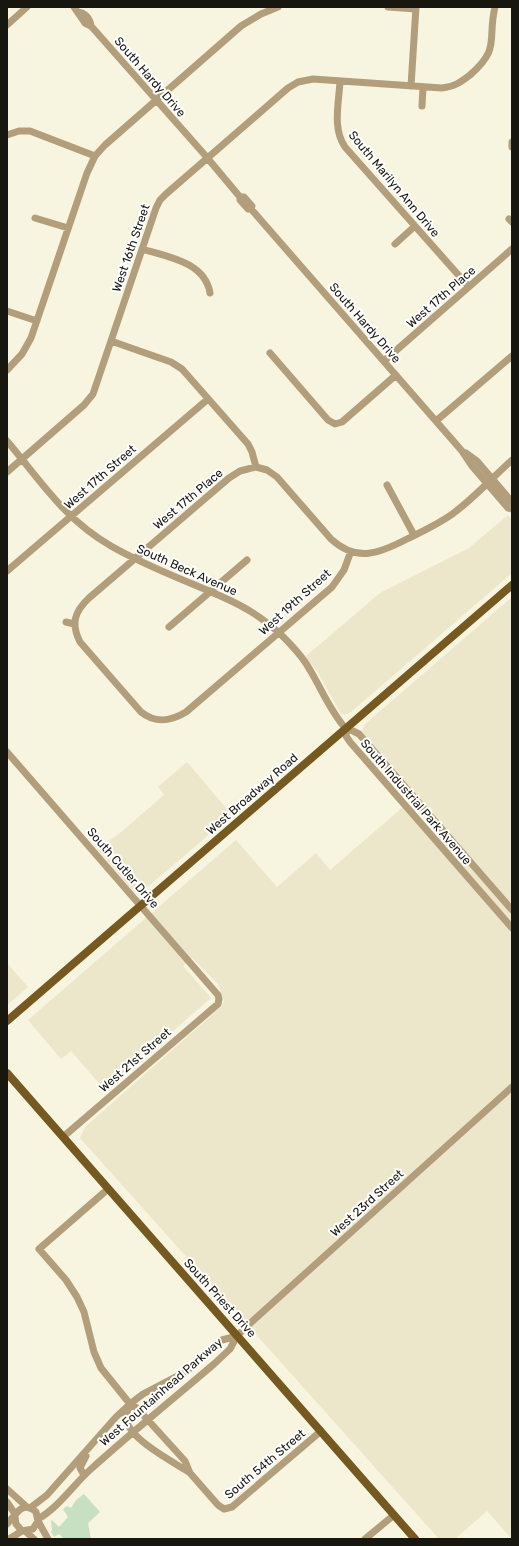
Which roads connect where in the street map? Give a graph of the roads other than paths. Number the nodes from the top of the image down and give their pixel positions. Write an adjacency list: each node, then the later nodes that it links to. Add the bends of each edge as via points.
1 (27, 7): 7 (street)
2 (278, 7): 11 (street, via 241,26)
3 (388, 7): 5 (street)
4 (495, 7): 10 (street, West 16th Street, via 490,48 481,65 452,87)
5 (416, 8): 9 (street)
6 (76, 9): 11 (street, South Hardy Drive, via 79,17 91,26)
7 (7, 25)
8 (340, 81): 9 (street, West 16th Street); 17 (street, West 16th Street, via 309,79 298,82); 19 (street, South Marilyn Ann Drive, via 337,124 340,139)
9 (411, 86): 10 (street, West 16th Street)
10 (423, 87): 12 (street)
11 (156, 100): 16 (street); 17 (street, South Hardy Drive)
12 (422, 106)
13 (7, 135): 16 (street, via 30,131)
14 (512, 142): 15 (street)
15 (512, 147)
16 (95, 156): 20 (street)
17 (207, 158): 22 (street, West 16th Street, via 160,200); 31 (street, South Hardy Drive, via 240,200 251,209)
18 (35, 218): 20 (street)
19 (415, 226): 21 (street); 24 (street, South Marilyn Ann Drive)
20 (68, 228): 27 (street)
21 (394, 244)
22 (142, 249): 25 (street, via 194,267 205,278); 28 (street, West 16th Street)
23 (512, 249): 24 (street, West 17th Place)
24 (469, 287): 31 (street, West 17th Place)
25 (210, 293)
26 (7, 311): 27 (street)
27 (37, 321): 32 (street, via 25,349)
28 (111, 341): 34 (street, via 175,364); 37 (street, West 16th Street, via 90,399)
29 (270, 354): 33 (street, via 328,420 335,424 342,422)
30 (512, 356): 35 (street)
31 (384, 361): 33 (street, South Hardy Drive)
32 (7, 370)
33 (396, 375): 35 (street, South Hardy Drive)
34 (208, 399): 39 (street, via 248,444); 45 (street, West 17th Street)
35 (436, 421): 41 (street, South Hardy Drive, via 462,451 477,461)
36 (7, 442): 37 (street, South Beck Avenue)
37 (22, 459): 40 (street, West 16th Street); 45 (street, South Beck Avenue)
38 (512, 460): 41 (street)
39 (256, 467): 47 (street, via 267,470 277,477 331,539); 48 (street, West 17th Place, via 234,474)
40 (7, 472)
41 (489, 481): 43 (street, South Hardy Drive); 44 (street, South Hardy Drive, via 508,508); 46 (street, via 449,516)
42 (387, 485): 46 (street)
43 (512, 502)
44 (512, 509)
45 (71, 517): 48 (street, South Beck Avenue, via 101,540); 50 (street, West 17th Street)
46 (414, 535): 47 (street, via 380,552 363,554)
47 (351, 551): 56 (street, West 19th Street, via 344,570 335,583)
48 (135, 558): 52 (street, South Beck Avenue); 54 (street, West 17th Place, via 84,602)
49 (247, 560): 52 (street)
50 (7, 571)
51 (512, 585): 57 (main road, West Broadway Road)
52 (210, 592): 55 (street); 56 (street, South Beck Avenue, via 248,610)
53 (66, 622): 54 (street)
54 (74, 624): 56 (street, West 19th Street, via 77,636 84,647 138,709 160,724 186,712)
55 (169, 627)
56 (278, 632): 57 (street, South Beck Avenue, via 309,668 326,700)
57 (346, 729): 59 (main road, West Broadway Road); 60 (street, South Industrial Park Avenue, via 359,734); 61 (street, South Industrial Park Avenue, via 346,736 350,742)
58 (7, 752): 59 (street, South Cutler Drive)
59 (141, 905): 62 (street, South Cutler Drive); 63 (main road, West Broadway Road)
60 (512, 910)
61 (512, 928)
62 (219, 999): 66 (street, West 21st Street, via 218,1004)
63 (7, 1021)
64 (7, 1073): 66 (main road, South Priest Drive)
65 (512, 1087): 68 (street, West 23rd Street)
66 (63, 1137): 67 (main road, South Priest Drive)
67 (108, 1189): 68 (main road, South Priest Drive); 69 (street, via 39,1249 74,1292 84,1312 98,1363)
68 (237, 1336): 69 (street, West Fountainhead Parkway, via 222,1340 186,1372 142,1394); 70 (street, West Fountainhead Parkway, via 226,1353); 71 (main road, South Priest Drive)
69 (130, 1404): 70 (street, South 54th Street); 72 (street, via 126,1417); 73 (street, West Fountainhead Parkway)
70 (148, 1420): 72 (street, West Fountainhead Parkway); 74 (street, South 54th Street, via 184,1461)
71 (321, 1431): 74 (street, South 54th Street, via 228,1509 218,1505); 80 (main road, South Priest Drive)
72 (133, 1432): 74 (street, South 54th Street, via 154,1451); 75 (street, West Fountainhead Parkway)
73 (91, 1445): 75 (street, via 80,1465); 78 (street, West Fountainhead Parkway, via 44,1498)
74 (190, 1473)
75 (84, 1475): 81 (street, West Fountainhead Parkway)
76 (7, 1489): 78 (street)
77 (7, 1502): 79 (street)
78 (29, 1507): 79 (street, via 20,1508); 81 (street, via 36,1512)
79 (15, 1515): 82 (street); 83 (street, via 16,1524)
80 (394, 1515): 87 (street); 88 (main road, South Priest Drive)
81 (38, 1520): 83 (street, via 33,1529); 86 (street)
82 (7, 1524)
83 (23, 1531): 84 (street); 85 (street)
84 (9, 1539)
85 (34, 1539)
86 (48, 1539)
87 (365, 1539)
88 (415, 1539)

